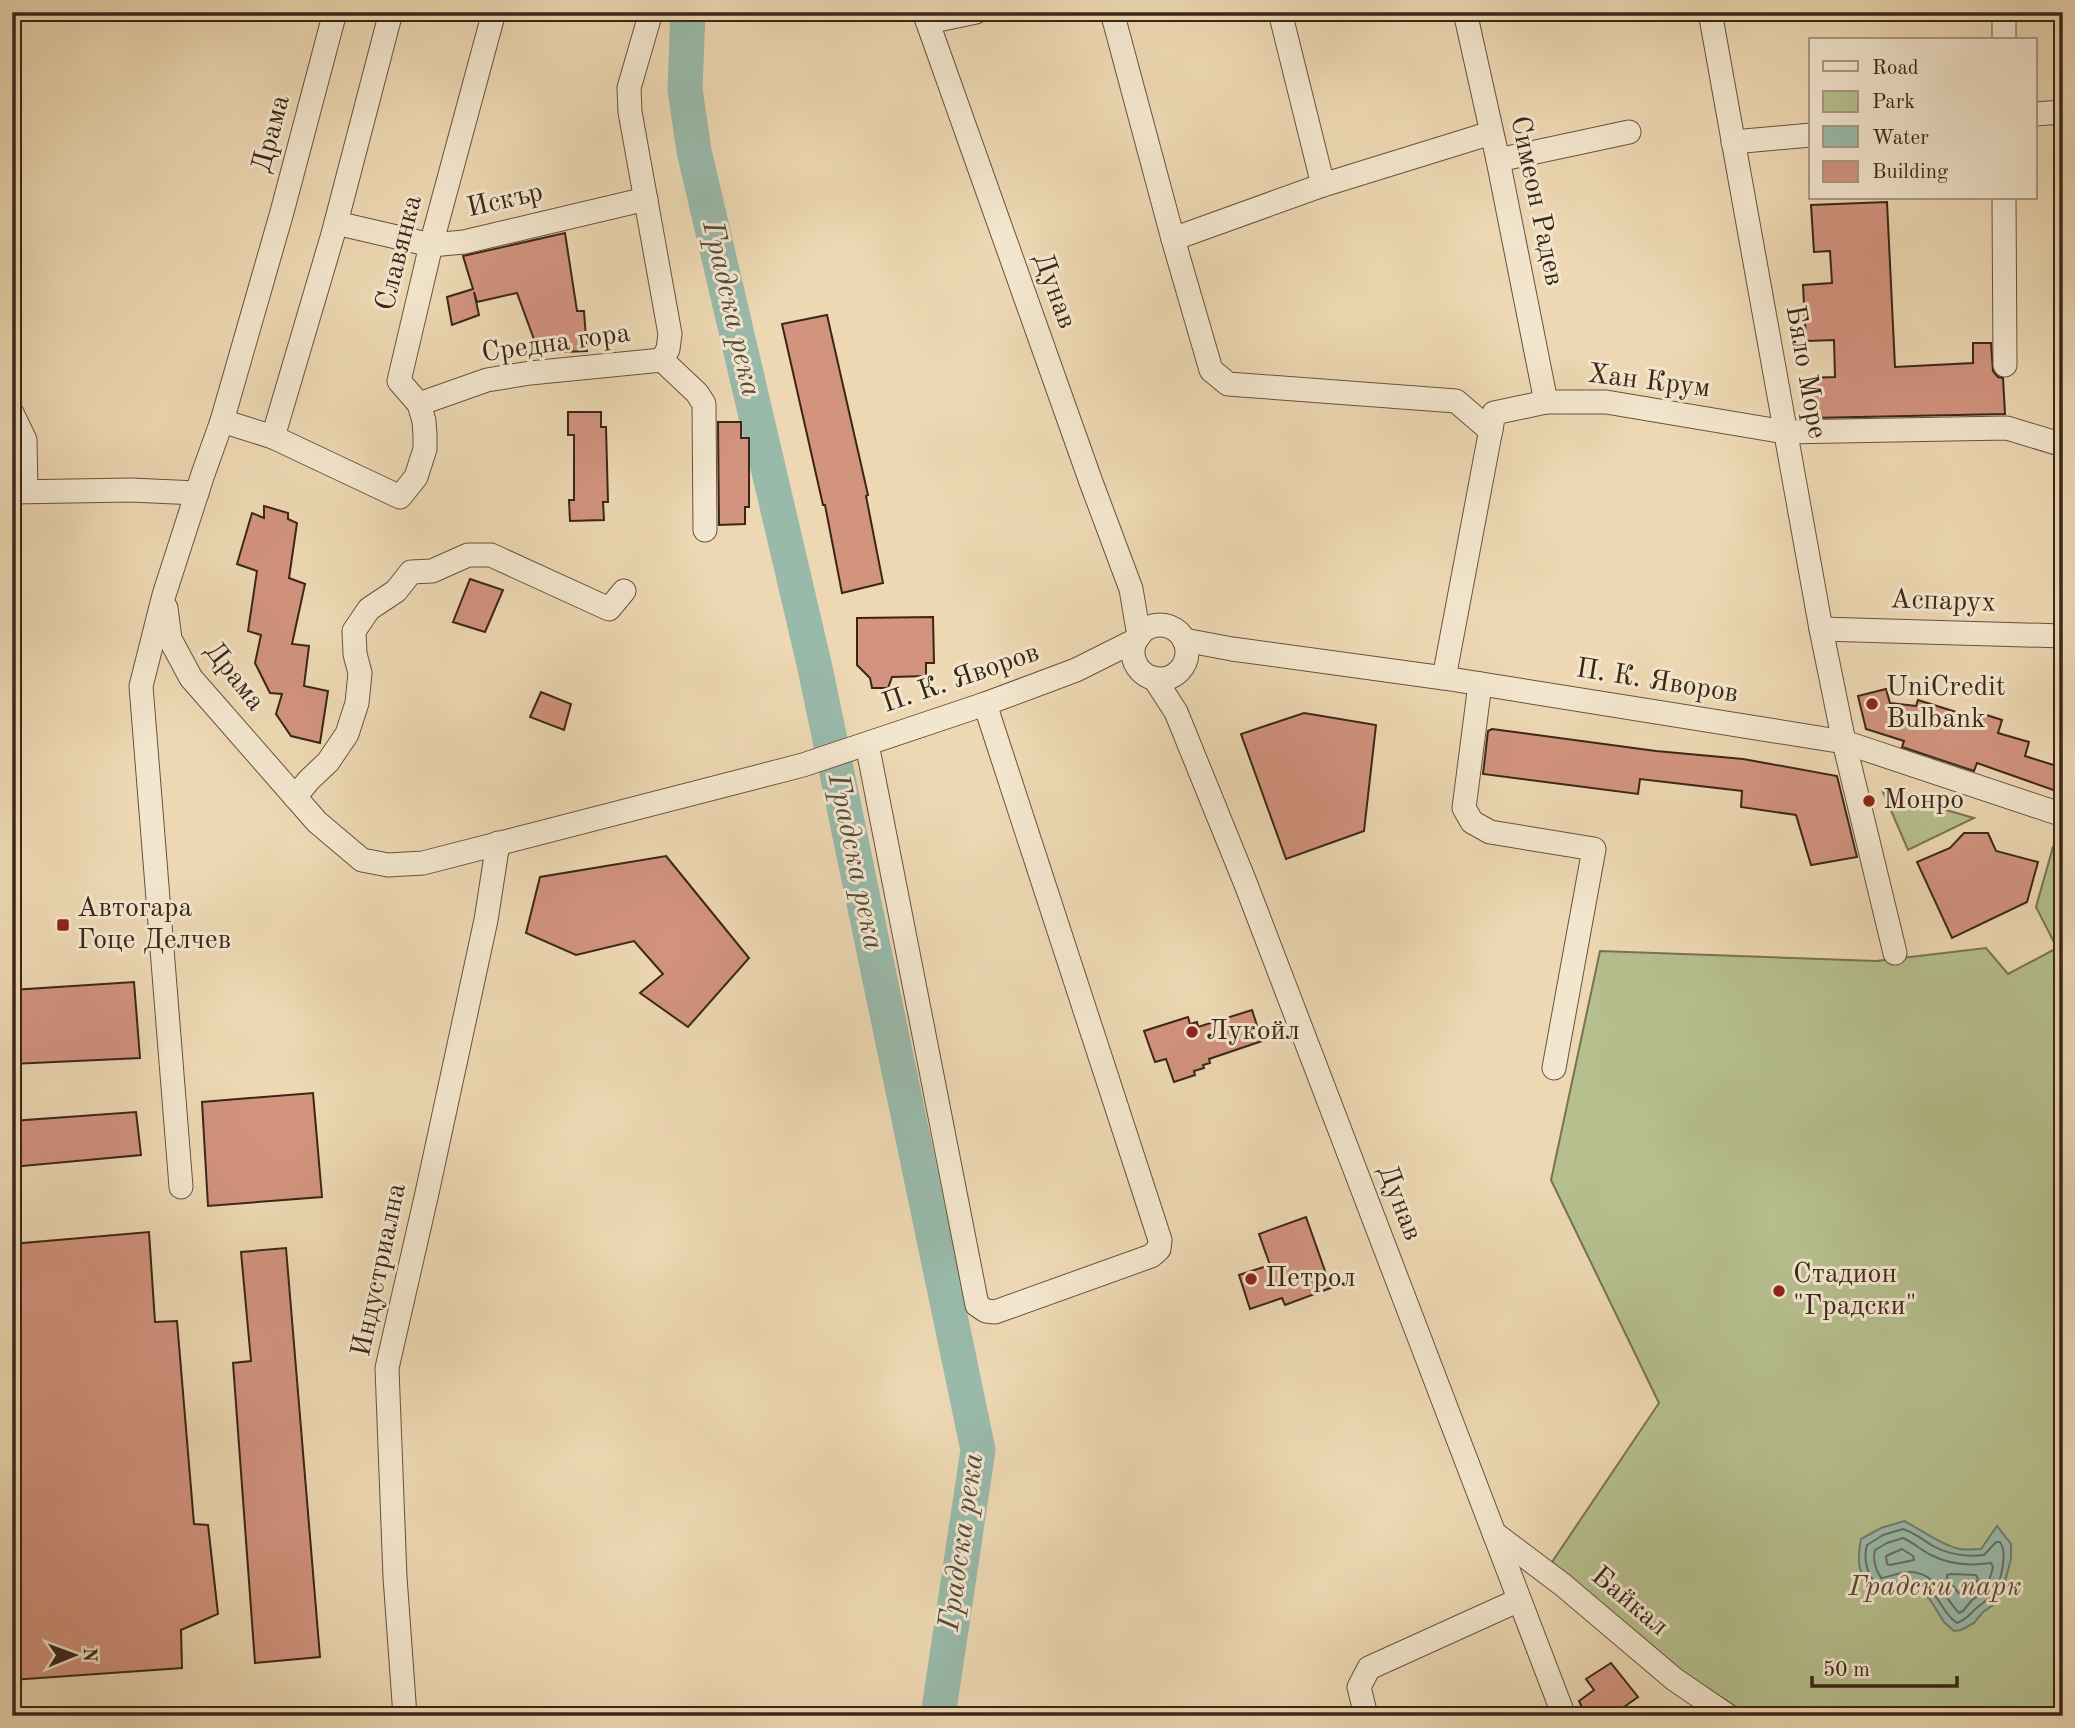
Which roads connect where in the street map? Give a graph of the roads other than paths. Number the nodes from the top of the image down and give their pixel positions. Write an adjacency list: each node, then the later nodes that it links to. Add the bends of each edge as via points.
1 (335, 12): 31 (street, Драма)
2 (391, 12): 23 (street)
3 (494, 12): 25 (street, Славянка)
4 (652, 12): 21 (street, via 629,88)
5 (976, 12): 11 (street)
6 (1112, 12): 24 (street)
7 (1280, 12): 20 (street)
8 (1465, 12): 16 (street, Симеон Радев)
9 (1710, 12): 18 (street, Бяло Море)
10 (2004, 12): 12 (street)
11 (926, 17): 42 (street, Дунав)
12 (2004, 38)
13 (2063, 112): 14 (street)
14 (2036, 114)
15 (1629, 132): 19 (street)
16 (1491, 133): 19 (street, Симеон Радев); 20 (street)
17 (1809, 135): 18 (street)
18 (1733, 142): 33 (street, Бяло Море)
19 (1498, 160): 28 (street, Симеон Радев)
20 (1323, 185): 24 (street)
21 (646, 199): 25 (street, Искър, via 464,242); 26 (street, via 670,334)
22 (2004, 200): 27 (street)
23 (336, 223): 25 (street, Искър); 34 (street)
24 (1173, 239): 32 (street, via 1211,370 1228,384 1456,401)
25 (432, 245): 29 (street, Славянка, via 399,381)
26 (662, 360): 29 (street, Средна гора, via 487,380); 38 (street, via 704,404)
27 (2005, 365)
28 (1546, 402): 32 (street, Хан Крум, via 1494,413); 33 (street, Хан Крум, via 1606,402)
29 (419, 404): 34 (street, Славянка, via 425,449 416,477 400,497)
30 (12, 413): 36 (street, via 25,440)
31 (222, 421): 34 (street); 37 (street, Драма)
32 (1491, 431): 46 (street)
33 (1785, 432): 35 (street, Хан Крум, via 2007,428); 41 (street, Бяло Море)
34 (273, 437)
35 (2063, 445)
36 (19, 491): 37 (street)
37 (197, 494): 40 (street, Драма)
38 (705, 530)
39 (624, 591): 52 (street, via 609,609 491,555 468,555 432,571 411,572 396,591 369,609 354,631 360,673 347,734)
40 (164, 595): 52 (street, Драма, via 170,639 191,678); 57 (street, via 141,686)
41 (1821, 629): 43 (street, Аспарух); 49 (street, Бяло Море)
42 (1144, 634): 44 (street, Дунав, via 1134,657); 44 (street, via 1172,628); 45 (street, П. К. Яворов)
43 (2063, 636)
44 (1167, 663): 45 (street, П. К. Яворов); 46 (street, П. К. Яворов, via 1232,649); 58 (street, Дунав, via 1177,712)
45 (1076, 670): 48 (street, П. К. Яворов)
46 (1444, 678): 47 (street, П. К. Яворов)
47 (1480, 684): 49 (street, П. К. Яворов); 56 (street, via 1464,808 1472,822 1490,832 1594,849)
48 (985, 704): 50 (street, П. К. Яворов); 50 (street, via 1160,1240 1151,1256 995,1311 978,1305)
49 (1844, 742): 53 (street, П. К. Яворов); 55 (street, Бяло Море)
50 (867, 744): 51 (street, П. К. Яворов)
51 (803, 765): 54 (street, Драма)
52 (295, 797): 54 (street, Драма, via 362,860 388,866 423,863)
53 (2063, 815)
54 (498, 843): 60 (street, Индустриална, via 486,920 387,1368)
55 (1895, 953)
56 (1554, 1068)
57 (180, 1187)
58 (1494, 1533): 59 (street, Дунав); 63 (street, Байкал, via 1674,1679)
59 (1519, 1600): 61 (street, via 1369,1668 1359,1687); 62 (street, Дунав)
60 (405, 1716)
61 (1366, 1716)
62 (1564, 1716)
63 (1728, 1716)

